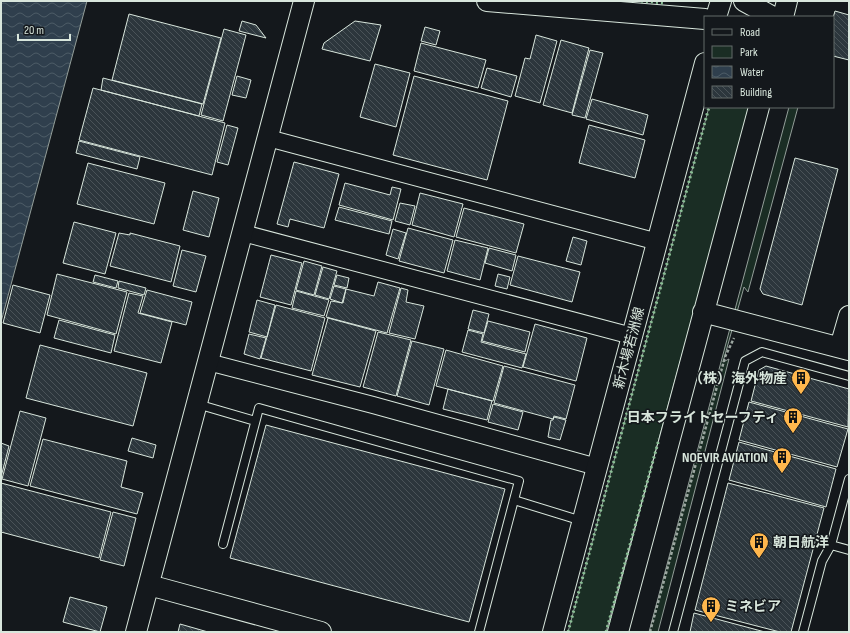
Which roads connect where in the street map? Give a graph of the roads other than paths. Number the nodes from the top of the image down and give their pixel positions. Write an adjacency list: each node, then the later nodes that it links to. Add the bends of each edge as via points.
1 (304, 1): 12 (street)
2 (487, 1): 9 (street)
3 (721, 1): 6 (street)
4 (744, 1): 7 (street)
5 (787, 1): 8 (street)
6 (716, 16)
7 (771, 16)
8 (782, 16)
9 (704, 19)
10 (704, 67): 14 (street, 新木場若洲線)
11 (759, 108): 15 (street)
12 (268, 138): 13 (street); 14 (street)
13 (243, 233): 17 (street); 19 (street)
14 (658, 242): 17 (street, 新木場若洲線)
15 (703, 312): 18 (street); 36 (street)
16 (849, 316): 18 (street)
17 (632, 336): 23 (street, 新木場若洲線)
18 (845, 349)
19 (208, 362): 21 (street); 23 (street)
20 (849, 376): 37 (lane, via 762,352 746,361)
21 (197, 404): 22 (lane); 30 (street)
22 (255, 421): 25 (lane, via 259,408 519,481); 27 (lane)
23 (597, 466): 26 (street, 新木場若洲線)
24 (849, 479): 28 (lane)
25 (514, 500): 26 (lane); 34 (lane)
26 (583, 521): 35 (street, 新木場若洲線)
27 (223, 544)
28 (831, 545): 29 (lane); 38 (lane, via 822,561)
29 (849, 550)
30 (149, 585): 31 (street); 32 (street)
31 (295, 629): 33 (street)
32 (136, 632)
33 (321, 632)
34 (479, 632)
35 (553, 632)
36 (618, 632)
37 (673, 632)
38 (803, 632)

